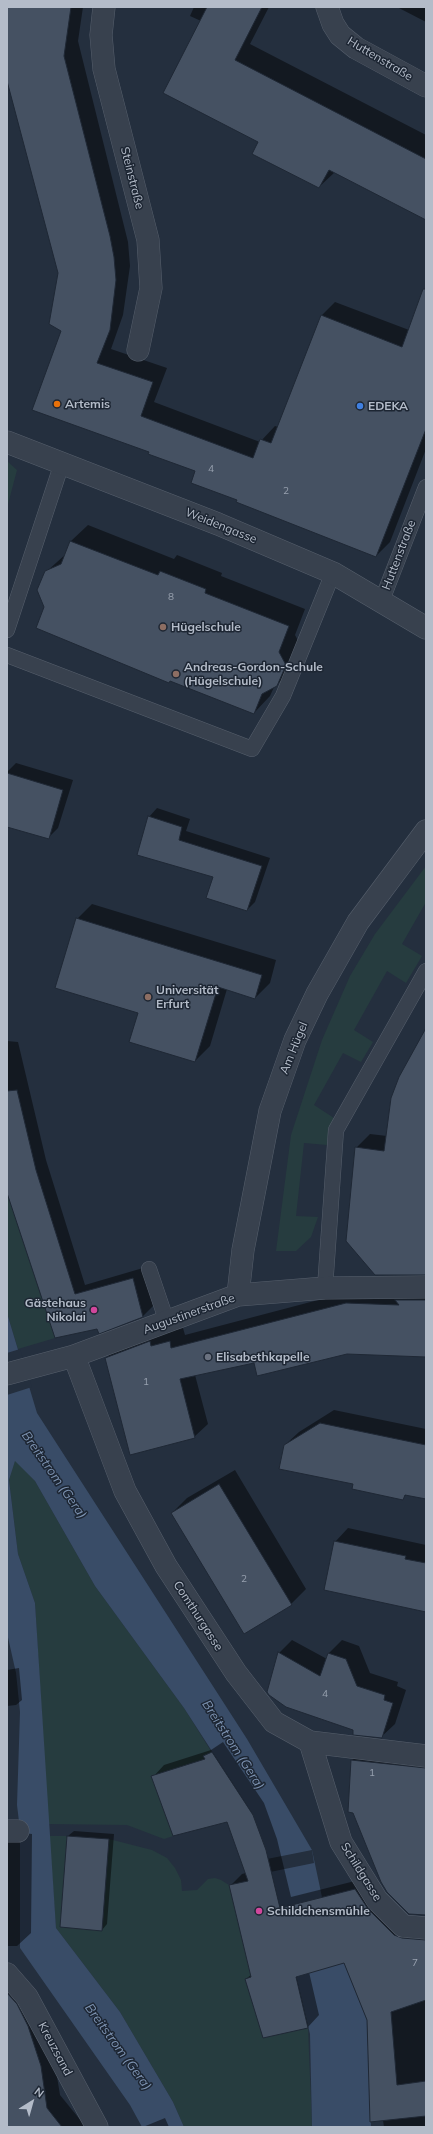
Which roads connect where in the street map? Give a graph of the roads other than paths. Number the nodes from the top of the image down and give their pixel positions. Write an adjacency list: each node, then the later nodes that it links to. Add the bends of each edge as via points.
1 (104, 7): 4 (street, Steinstraße, via 101,35 104,69 148,240 151,288)
2 (327, 7): 3 (street, Huttenstraße, via 332,24 340,35 356,48)
3 (426, 86)
4 (138, 350)
5 (7, 442): 6 (street, Weidengasse)
6 (62, 463): 8 (street, Weidengasse, via 218,524); 11 (lane)
7 (426, 487): 9 (lane, Huttenstraße)
8 (333, 573): 9 (street, Weidengasse); 12 (lane, via 283,696 252,749)
9 (382, 600): 10 (street, Weidengasse)
10 (426, 628)
11 (7, 630)
12 (7, 655)
13 (426, 831): 18 (street, Am Hügel, via 358,922 317,994 295,1040 270,1111 243,1250)
14 (426, 971): 17 (lane, via 336,1130)
15 (149, 1269): 19 (lane)
16 (426, 1286): 17 (street, Augustinerstraße)
17 (325, 1288): 18 (street, Augustinerstraße)
18 (238, 1295): 19 (street, Augustinerstraße)
19 (167, 1322): 20 (street, Augustinerstraße)
20 (68, 1357): 21 (street, Augustinerstraße); 22 (street, Comthurgasse, via 125,1491 166,1566 236,1673 274,1722)
21 (7, 1374)
22 (310, 1742): 23 (street, Comthurgasse); 24 (street, Schildgasse, via 341,1842 377,1900 403,1926)
23 (426, 1756)
24 (426, 1928)
25 (7, 1974): 26 (street, Kreuzsand, via 27,1997)
26 (97, 2127)

